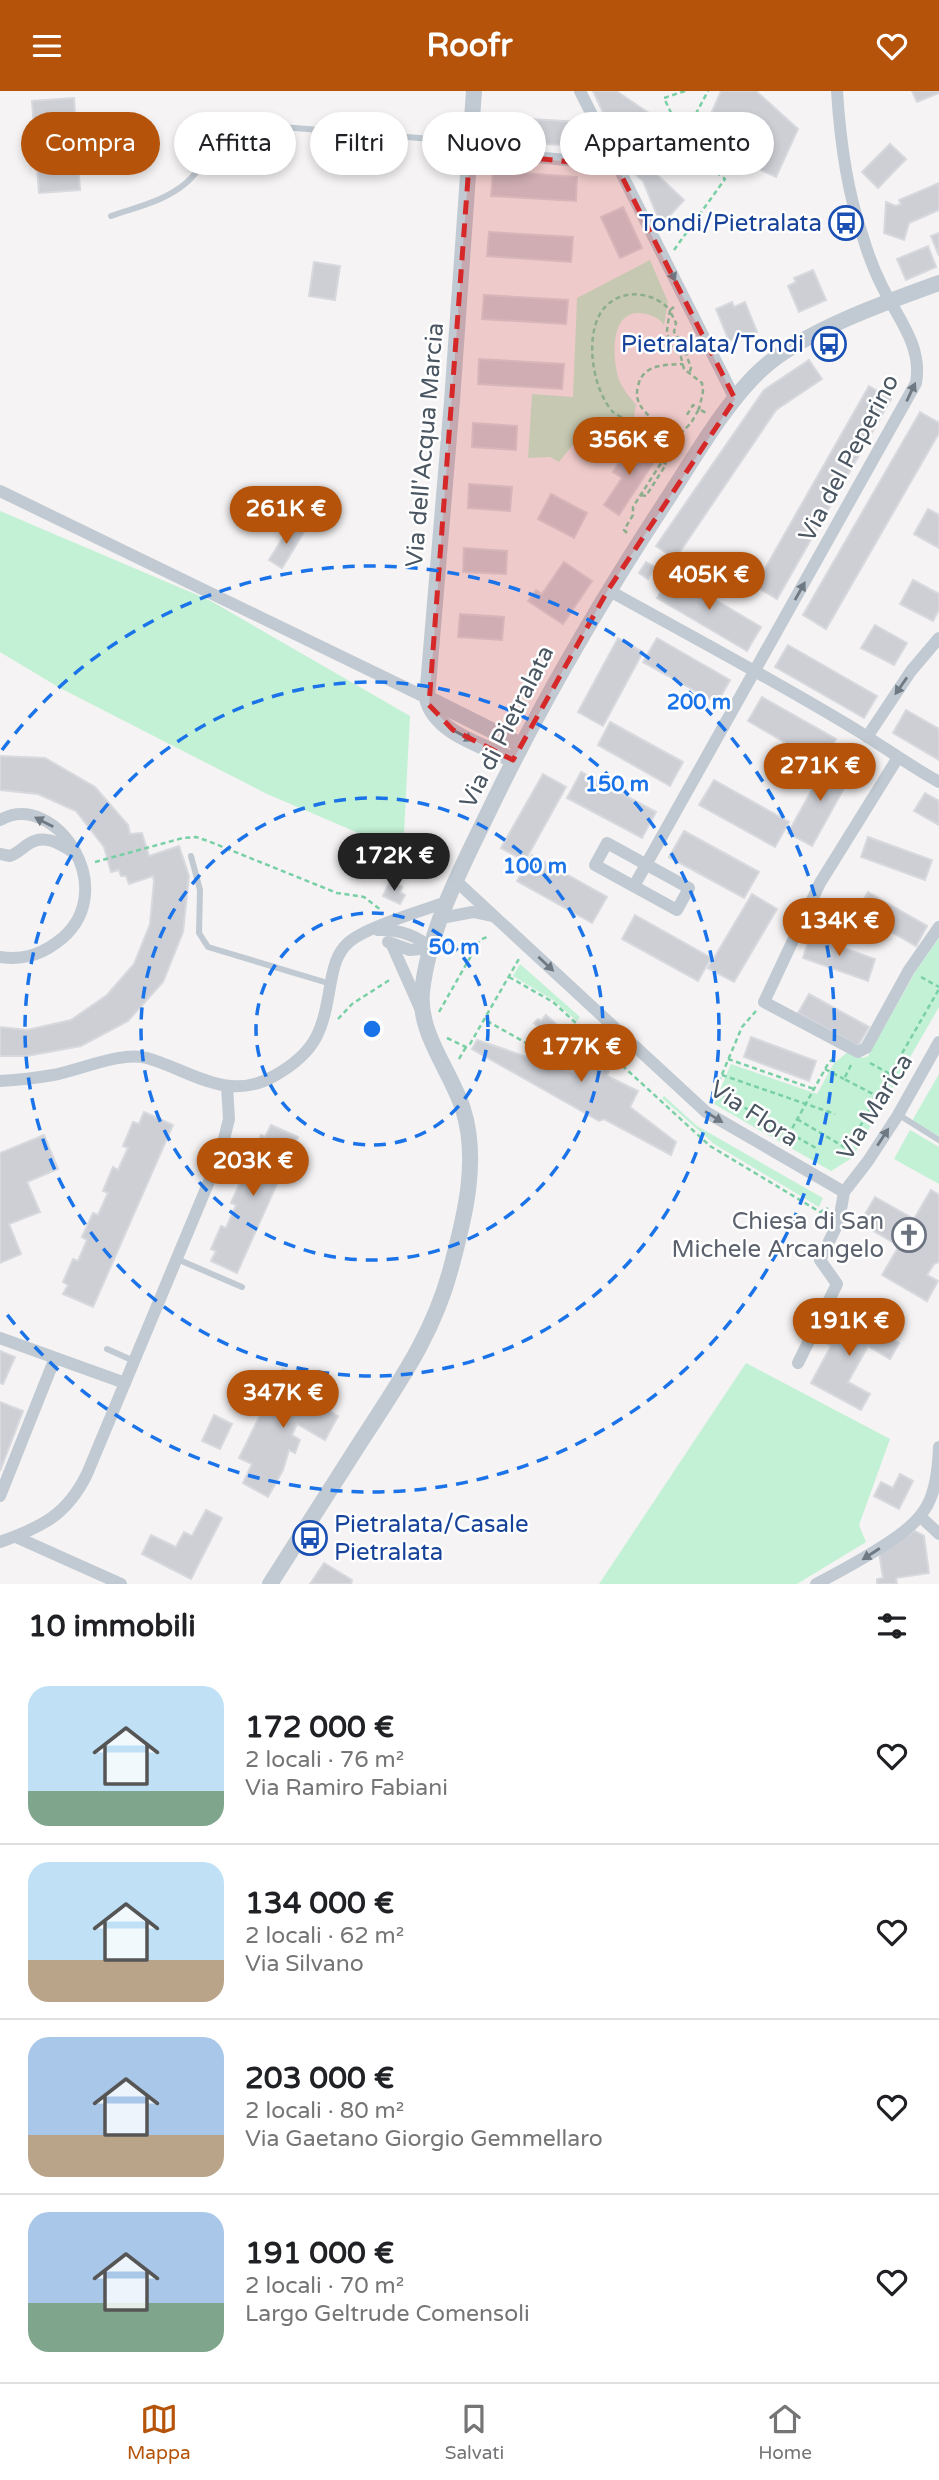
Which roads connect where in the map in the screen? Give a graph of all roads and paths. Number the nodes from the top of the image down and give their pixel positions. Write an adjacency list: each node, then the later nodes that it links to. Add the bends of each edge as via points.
1 (474, 91): 6 (street, Via dell'Acqua Marcia)
2 (580, 91): 7 (street)
3 (685, 91): 8 (path, via 664,98)
4 (708, 91): 9 (path)
5 (837, 91): 17 (street, Via del Peperino, via 856,215)
6 (472, 112)
7 (590, 112)
8 (671, 112)
9 (697, 112)
10 (422, 142): 14 (lane, via 244,124 232,128 190,181 172,195)
11 (468, 175): 32 (street, Via dell'Acqua Marcia)
12 (621, 175): 15 (street)
13 (719, 175): 15 (path, via 724,179)
14 (111, 216)
15 (665, 261): 21 (street, one-way to 21)
16 (939, 283): 17 (street, Via di Pietralata)
17 (890, 301): 21 (street, Via di Pietralata, via 779,355); 31 (street, Via del Peperino, one-way to 17, via 914,389 915,351)
18 (672, 309): 19 (path, via 669,344); 20 (path, via 674,332 682,342); 25 (path, via 644,294 632,293 602,310 593,330 592,357 606,403 613,413)
19 (683, 364): 20 (path); 25 (path, via 647,370 640,377 636,395 652,419)
20 (689, 374): 22 (path, via 702,383)
21 (735, 399): 29 (street, Via di Pietralata)
22 (699, 409): 23 (path); 24 (path, via 693,405); 26 (path, via 691,423)
23 (706, 413)
24 (685, 418)
25 (650, 431): 26 (path)
26 (673, 436): 28 (path)
27 (0, 491): 32 (street)
28 (626, 533)
29 (608, 590): 31 (street); 34 (street, Via di Pietralata)
30 (939, 638): 33 (street, one-way to 33)
31 (755, 672): 33 (street); 42 (street, Via del Peperino)
32 (427, 698): 34 (street); 36 (street, one-way to 36, via 438,720)
33 (867, 737): 35 (street)
34 (521, 745): 36 (street, Via di Pietralata)
35 (897, 759): 37 (street); 61 (street, via 820,883)
36 (513, 760): 43 (street, Via di Pietralata)
37 (939, 782)
38 (0, 820): 41 (street, one-way to 38, via 65,838 42,820 29,815)
39 (0, 854): 41 (street, via 10,856 43,839 58,843)
40 (191, 856): 59 (lane, via 200,890 199,933 208,947)
41 (79, 860): 46 (path, via 196,837 337,893 364,897); 54 (street, via 86,880 84,902 63,938 29,957)
42 (646, 865): 44 (street, Via del Peperino); 44 (street, via 607,843 595,865); 44 (street, via 689,888 677,910)
43 (456, 880): 45 (street, Via di Pietralata); 48 (street, Via Flora)
44 (634, 886)
45 (446, 902): 47 (street, Via di Pietralata); 50 (street)
46 (386, 915)
47 (441, 918): 48 (street, via 473,912); 53 (street, Via di Pietralata)
48 (496, 918): 93 (street, Via Flora, one-way to 93, via 706,1112)
49 (939, 927): 68 (street, via 866,1048)
50 (370, 930): 52 (street); 53 (street, via 398,930); 59 (street, via 340,951)
51 (487, 937): 62 (path, via 480,940)
52 (392, 945): 53 (street); 62 (street)
53 (432, 949): 62 (street, Via di Pietralata, via 422,994)
54 (0, 957)
55 (520, 957): 57 (path)
56 (397, 976): 64 (path, via 352,1004)
57 (509, 977): 67 (path); 94 (path, via 553,1002 710,1146 820,1212)
58 (926, 979): 60 (path)
59 (331, 984): 77 (street, via 321,1031 304,1054 262,1082)
60 (939, 988): 73 (path)
61 (764, 1002): 68 (street); 69 (path, via 742,1027)
62 (428, 1017): 110 (street, Via di Pietralata, via 469,1134 468,1180 451,1271 421,1346)
63 (487, 1021): 72 (path)
64 (336, 1022)
65 (438, 1033): 67 (path)
66 (939, 1042): 78 (street, Via Marica)
67 (466, 1047): 70 (path)
68 (855, 1050): 71 (path, via 829,1062); 73 (path); 75 (path)
69 (728, 1059): 74 (path); 79 (path)
70 (454, 1067)
71 (825, 1069): 75 (path); 79 (path)
72 (576, 1071)
73 (890, 1074): 78 (path); 81 (path)
74 (722, 1075): 80 (path); 83 (path)
75 (844, 1079): 81 (path)
76 (0, 1081): 77 (street, via 53,1075 130,1056)
77 (227, 1086): 95 (street, via 226,1137)
78 (914, 1086): 85 (street, Via Marica)
79 (814, 1089): 83 (path)
80 (715, 1091): 82 (path); 87 (path)
81 (877, 1096): 91 (path)
82 (709, 1104)
83 (805, 1104): 84 (path); 86 (path)
84 (835, 1114)
85 (898, 1115): 88 (lane); 92 (street, Via Marica, one-way to 85)
86 (797, 1119): 87 (path); 91 (path)
87 (789, 1133): 89 (path); 90 (path)
88 (939, 1140)
89 (782, 1145)
90 (816, 1148)
91 (846, 1149): 92 (path)
92 (868, 1161): 93 (street, Via Marica)
93 (844, 1192): 101 (street, via 839,1221 820,1260 837,1284)
94 (831, 1206)
95 (177, 1259): 96 (lane); 100 (street)
96 (242, 1287)
97 (0, 1338): 99 (street)
98 (107, 1349): 100 (lane)
99 (55, 1358): 102 (street); 104 (street)
100 (134, 1361): 102 (street)
101 (798, 1363)
102 (125, 1383): 107 (street, via 70,1503 40,1527)
103 (939, 1447): 105 (street, via 935,1485)
104 (0, 1496)
105 (921, 1517): 106 (street); 111 (street, one-way to 111, via 907,1531)
106 (939, 1534)
107 (16, 1537): 108 (street); 109 (street)
108 (0, 1542)
109 (121, 1584)
110 (270, 1584)
111 (816, 1584)

